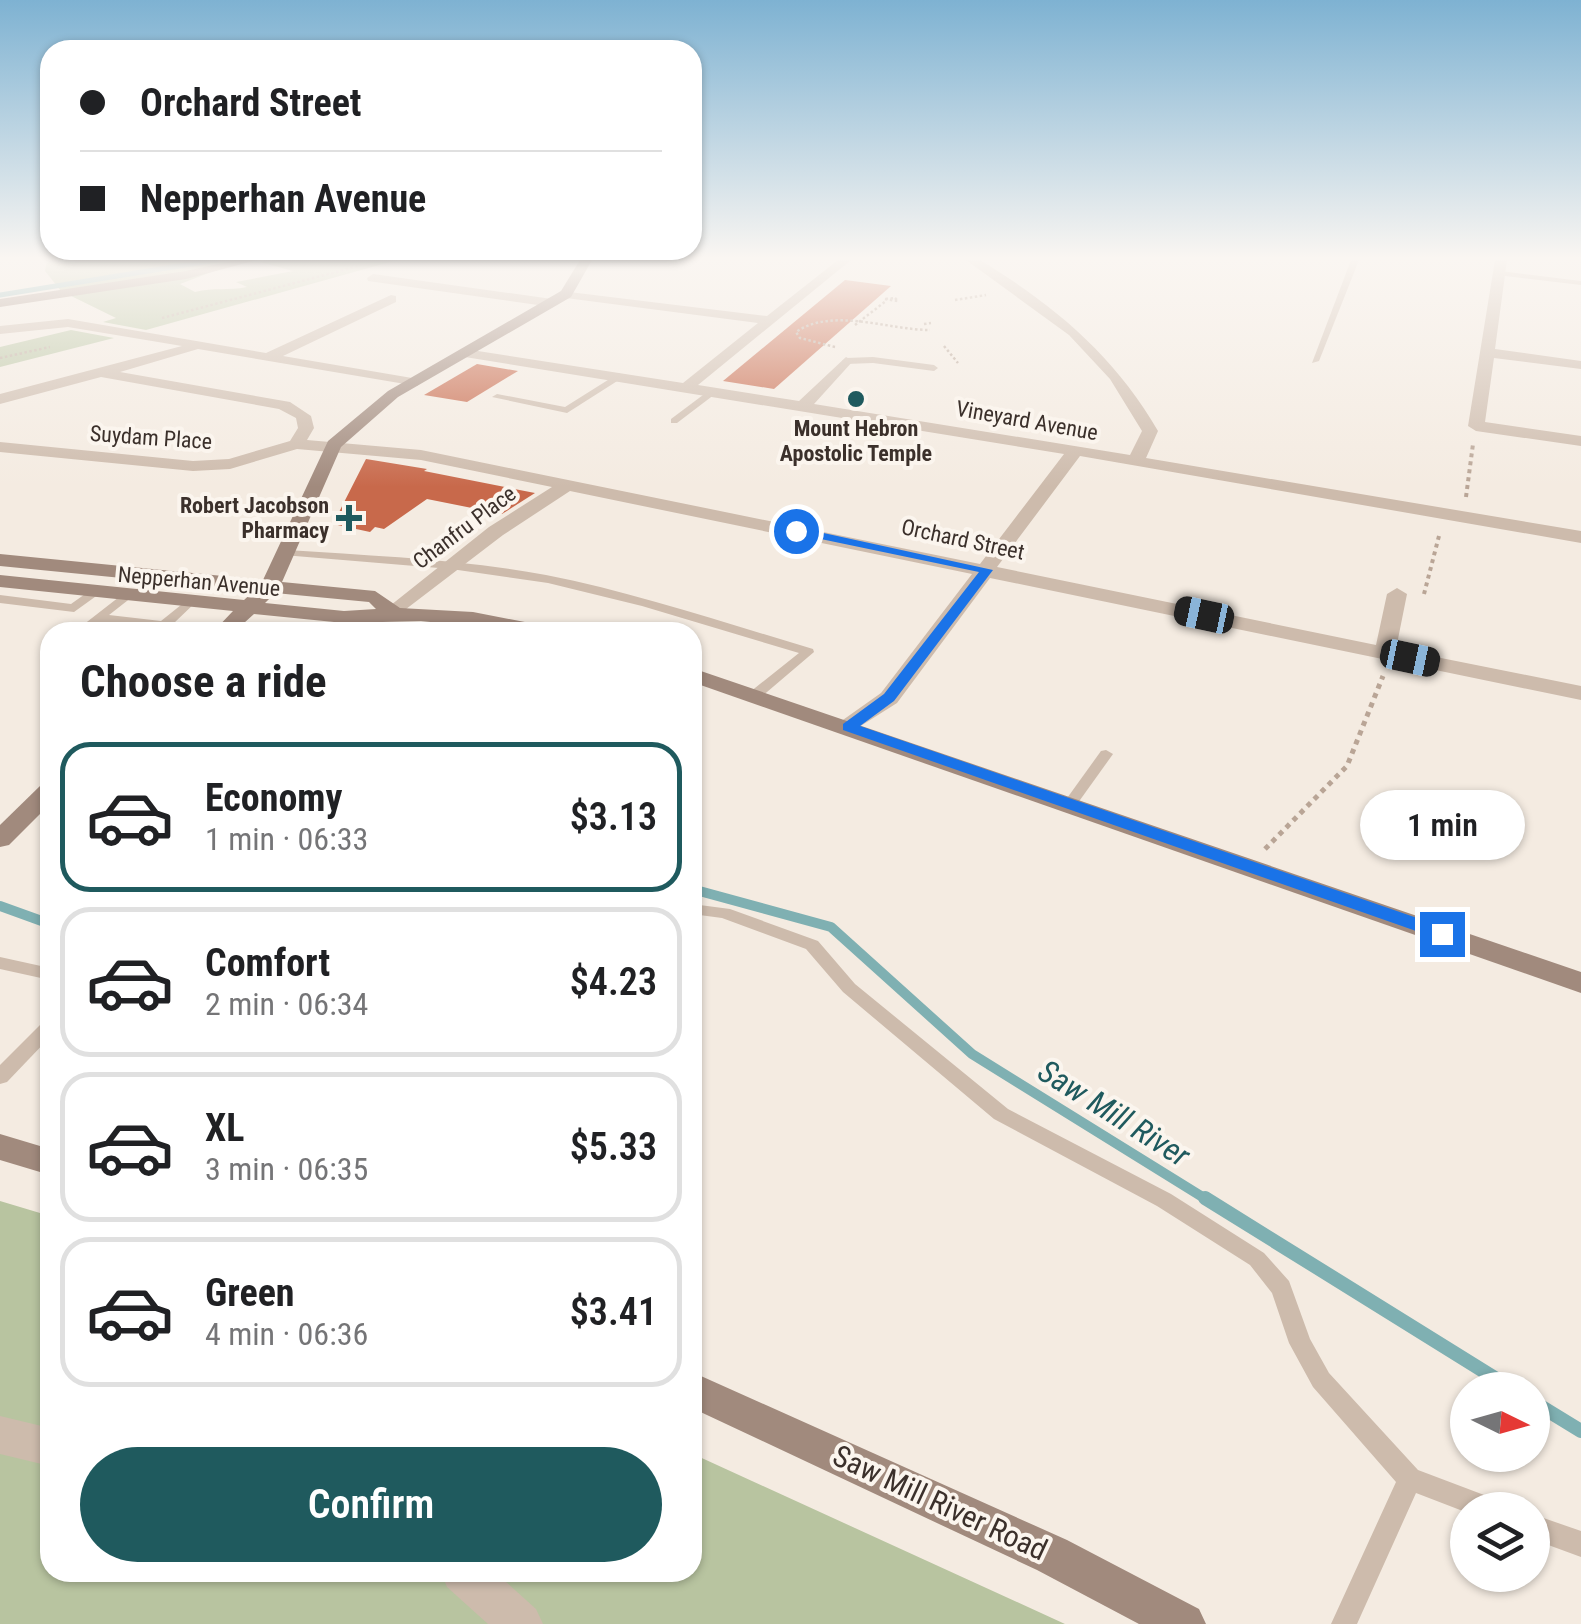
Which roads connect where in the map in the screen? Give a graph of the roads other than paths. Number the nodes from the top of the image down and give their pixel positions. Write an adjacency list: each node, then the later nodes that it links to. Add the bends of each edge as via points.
1 (146, 336): 8 (street)
2 (313, 336): 11 (street)
3 (496, 336): 9 (main road)
4 (750, 336): 19 (street)
5 (1077, 336): 30 (street, via 1114,370 1150,430)
6 (1325, 336): 12 (lane)
7 (1492, 336): 10 (street)
8 (202, 345): 11 (street); 16 (street)
9 (466, 353): 17 (street, Vineyard Avenue); 18 (main road)
10 (1490, 353): 14 (street); 25 (street, via 1476,426)
11 (268, 357): 18 (street)
12 (1315, 361)
13 (846, 362): 15 (lane); 23 (street)
14 (1581, 366)
15 (934, 368)
16 (103, 373): 22 (street); 26 (street, via 284,405 302,416 306,428)
17 (619, 376): 19 (street, Vineyard Avenue); 21 (lane, via 566,410)
18 (412, 383): 27 (main road)
19 (688, 386): 20 (street, Vineyard Avenue)
20 (714, 391): 23 (street, Vineyard Avenue); 24 (lane)
21 (496, 398)
22 (0, 399)
23 (804, 406): 29 (street, Vineyard Avenue)
24 (674, 422)
25 (1581, 442)
26 (296, 444): 27 (street, Suydam Place); 28 (street, Suydam Place, via 230,464 194,466)
27 (334, 445): 31 (street, Orchard Street); 33 (main road)
28 (0, 448)
29 (1074, 450): 30 (street, Vineyard Avenue); 36 (street)
30 (1136, 461): 32 (street, Vineyard Avenue)
31 (567, 484): 35 (street, Chanfru Place); 36 (street, Orchard Street)
32 (1581, 537)
33 (287, 553): 35 (lane); 38 (main road)
34 (0, 560): 38 (main road, Nepperhan Avenue)
35 (452, 566): 45 (street, Chanfru Place); 55 (lane, via 547,579 808,652)
36 (987, 570): 52 (street, Orchard Street); 56 (street, via 889,698)
37 (0, 581): 39 (main road, Nepperhan Avenue)
38 (270, 587): 44 (main road); 45 (main road, Nepperhan Avenue, via 375,597)
39 (95, 591): 40 (main road, Nepperhan Avenue); 42 (lane, via 74,608)
40 (128, 594): 43 (main road, Nepperhan Avenue); 46 (lane)
41 (1397, 594): 52 (street)
42 (0, 599)
43 (191, 601): 44 (main road, Nepperhan Avenue); 49 (lane)
44 (250, 606): 45 (main road, Nepperhan Avenue, via 344,616); 50 (main road)
45 (393, 613): 51 (main road, Nepperhan Avenue)
46 (98, 618): 47 (lane); 48 (lane)
47 (93, 622)
48 (131, 622)
49 (168, 622)
50 (233, 622)
51 (483, 622)
52 (1388, 654): 54 (street, Orchard Street)
53 (702, 677): 55 (main road)
54 (1581, 693)
55 (755, 695): 56 (main road)
56 (848, 727): 59 (main road)
57 (1106, 754): 59 (lane)
58 (40, 800): 60 (main road)
59 (1070, 804): 64 (main road)
60 (2, 834)
61 (702, 910): 72 (lane, via 812,946 849,988 1001,1114 1164,1200 1257,1259 1280,1288 1321,1380)
62 (0, 963): 63 (lane)
63 (40, 972)
64 (1581, 983)
65 (40, 1036): 66 (lane)
66 (0, 1077)
67 (0, 1147): 68 (main road)
68 (40, 1159)
69 (702, 1393): 78 (main road, Saw Mill River Road, via 1052,1555)
70 (0, 1435): 71 (street)
71 (40, 1444)
72 (1410, 1479): 73 (lane); 79 (lane)
73 (1450, 1494)
74 (1550, 1533): 75 (lane)
75 (1581, 1544)
76 (473, 1582): 77 (street)
77 (521, 1624)
78 (1184, 1624)
79 (1344, 1624)

